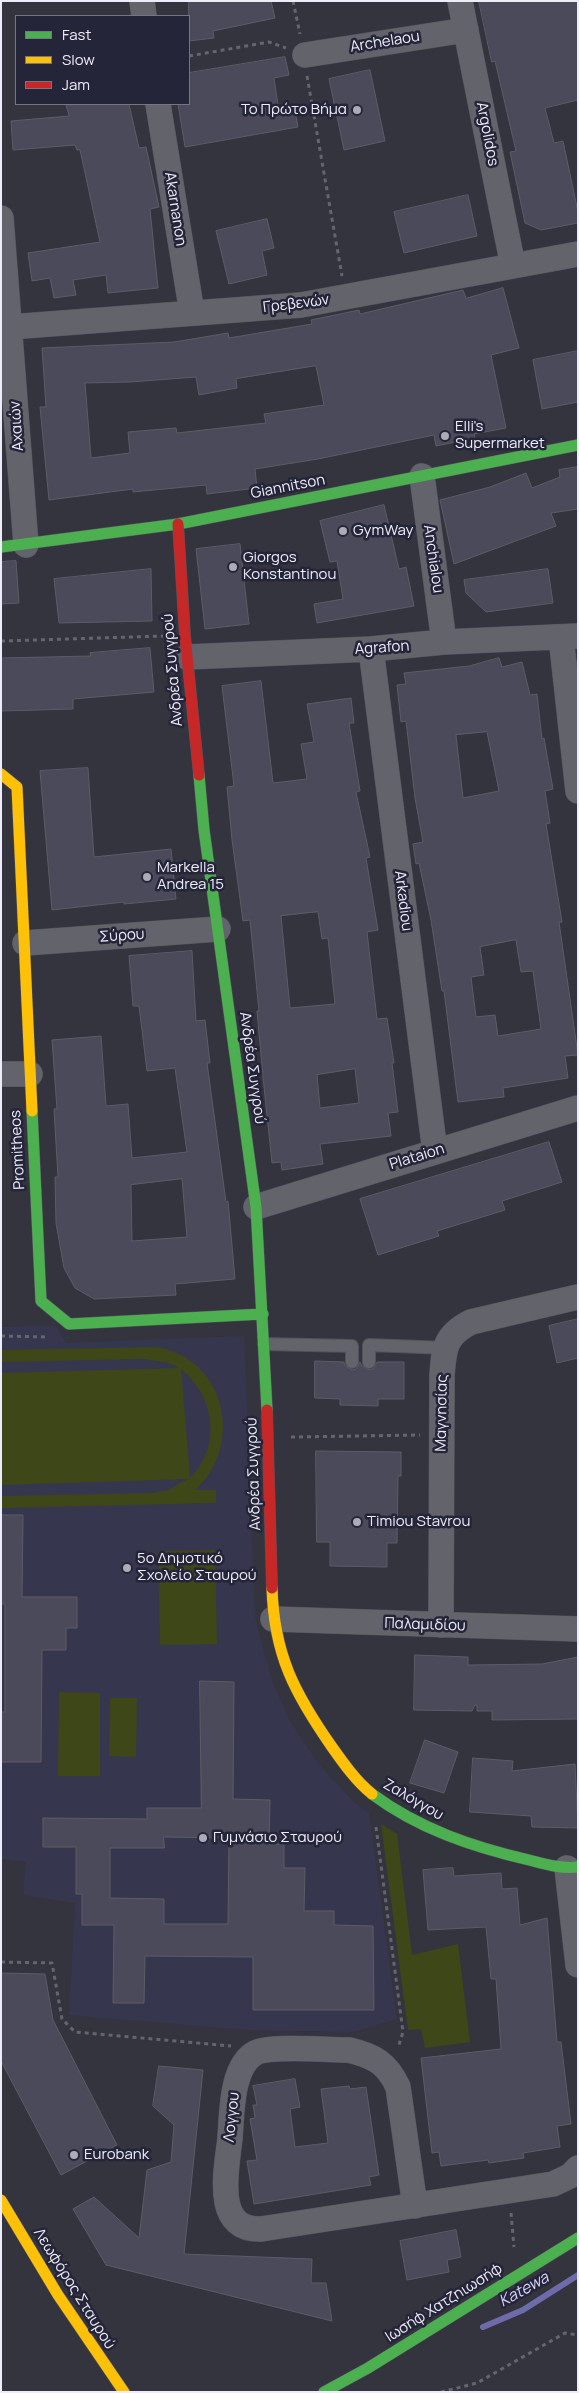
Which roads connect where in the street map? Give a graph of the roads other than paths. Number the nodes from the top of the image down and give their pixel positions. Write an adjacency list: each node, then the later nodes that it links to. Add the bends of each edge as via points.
1 (142, 1): 3 (street)
2 (460, 1): 4 (street, Argolidos)
3 (144, 15)
4 (466, 30): 5 (street, Archelaou); 9 (street, Argolidos)
5 (305, 54)
6 (158, 105): 10 (street, Akarnanon)
7 (1, 218): 11 (street, Αχαιών)
8 (578, 254): 9 (street, Γρεβενών)
9 (513, 266): 10 (street, Γρεβενών, via 301,305)
10 (192, 314): 11 (street, Γρεβενών)
11 (10, 327): 15 (street, Αχαιών)
12 (578, 445): 13 (street, Giannitson)
13 (422, 476): 14 (street, Giannitson); 18 (street, Anchialou)
14 (178, 524): 15 (street, Giannitson); 19 (street, Ανδρέα Συγγρού)
15 (26, 545): 16 (street, Giannitson)
16 (1, 547)
17 (569, 637): 18 (street, Agrafon); 22 (street)
18 (444, 642): 20 (street, Agrafon)
19 (186, 646): 20 (street, Agrafon); 23 (street, Ανδρέα Συγγρού, via 204,830)
20 (371, 649): 28 (street, Arkadiou)
21 (1, 774): 24 (street, Promitheos, via 18,787)
22 (578, 791)
23 (218, 929): 24 (street, Σύρου); 29 (street, Ανδρέα Συγγρού)
24 (25, 943): 26 (street, Promitheos)
25 (1, 1074): 26 (street)
26 (30, 1074): 31 (street, Promitheos, via 41,1301 69,1324)
27 (578, 1108): 28 (street, Plataion)
28 (435, 1152): 29 (street, Plataion)
29 (256, 1207): 31 (street, Ανδρέα Συγγρού)
30 (578, 1297): 33 (street, Μαγνησίας, via 471,1322 449,1338)
31 (263, 1314): 32 (street, Ανδρέα Συγγρού)
32 (264, 1344): 34 (lane, via 352,1346); 36 (street, Ανδρέα Συγγρού)
33 (446, 1348): 35 (lane, via 368,1346); 37 (street, Μαγνησίας, via 442,1375)
34 (352, 1362)
35 (369, 1362)
36 (273, 1619): 37 (street, Παλαμιδίου); 39 (street, Ζαλόγγου, via 287,1673 307,1716 372,1794 422,1825 464,1843 498,1854)
37 (441, 1625): 38 (street, Παλαμιδίου)
38 (578, 1629)
39 (572, 1868): 40 (street)
40 (578, 1965)
41 (578, 2168): 43 (street, Λογγου, via 553,2184)
42 (1, 2200): 45 (street, Λεωφόρος Σταυρού, via 58,2295)
43 (415, 2206): 43 (street, Λογγου, via 261,2229 243,2227 233,2216 224,2191 235,2085 247,2060 264,2049 349,2050 373,2058 391,2072 400,2101)
44 (578, 2238): 46 (street, Ιωσήφ Χατζηιωσήφ)
45 (124, 2392)
46 (324, 2392)

